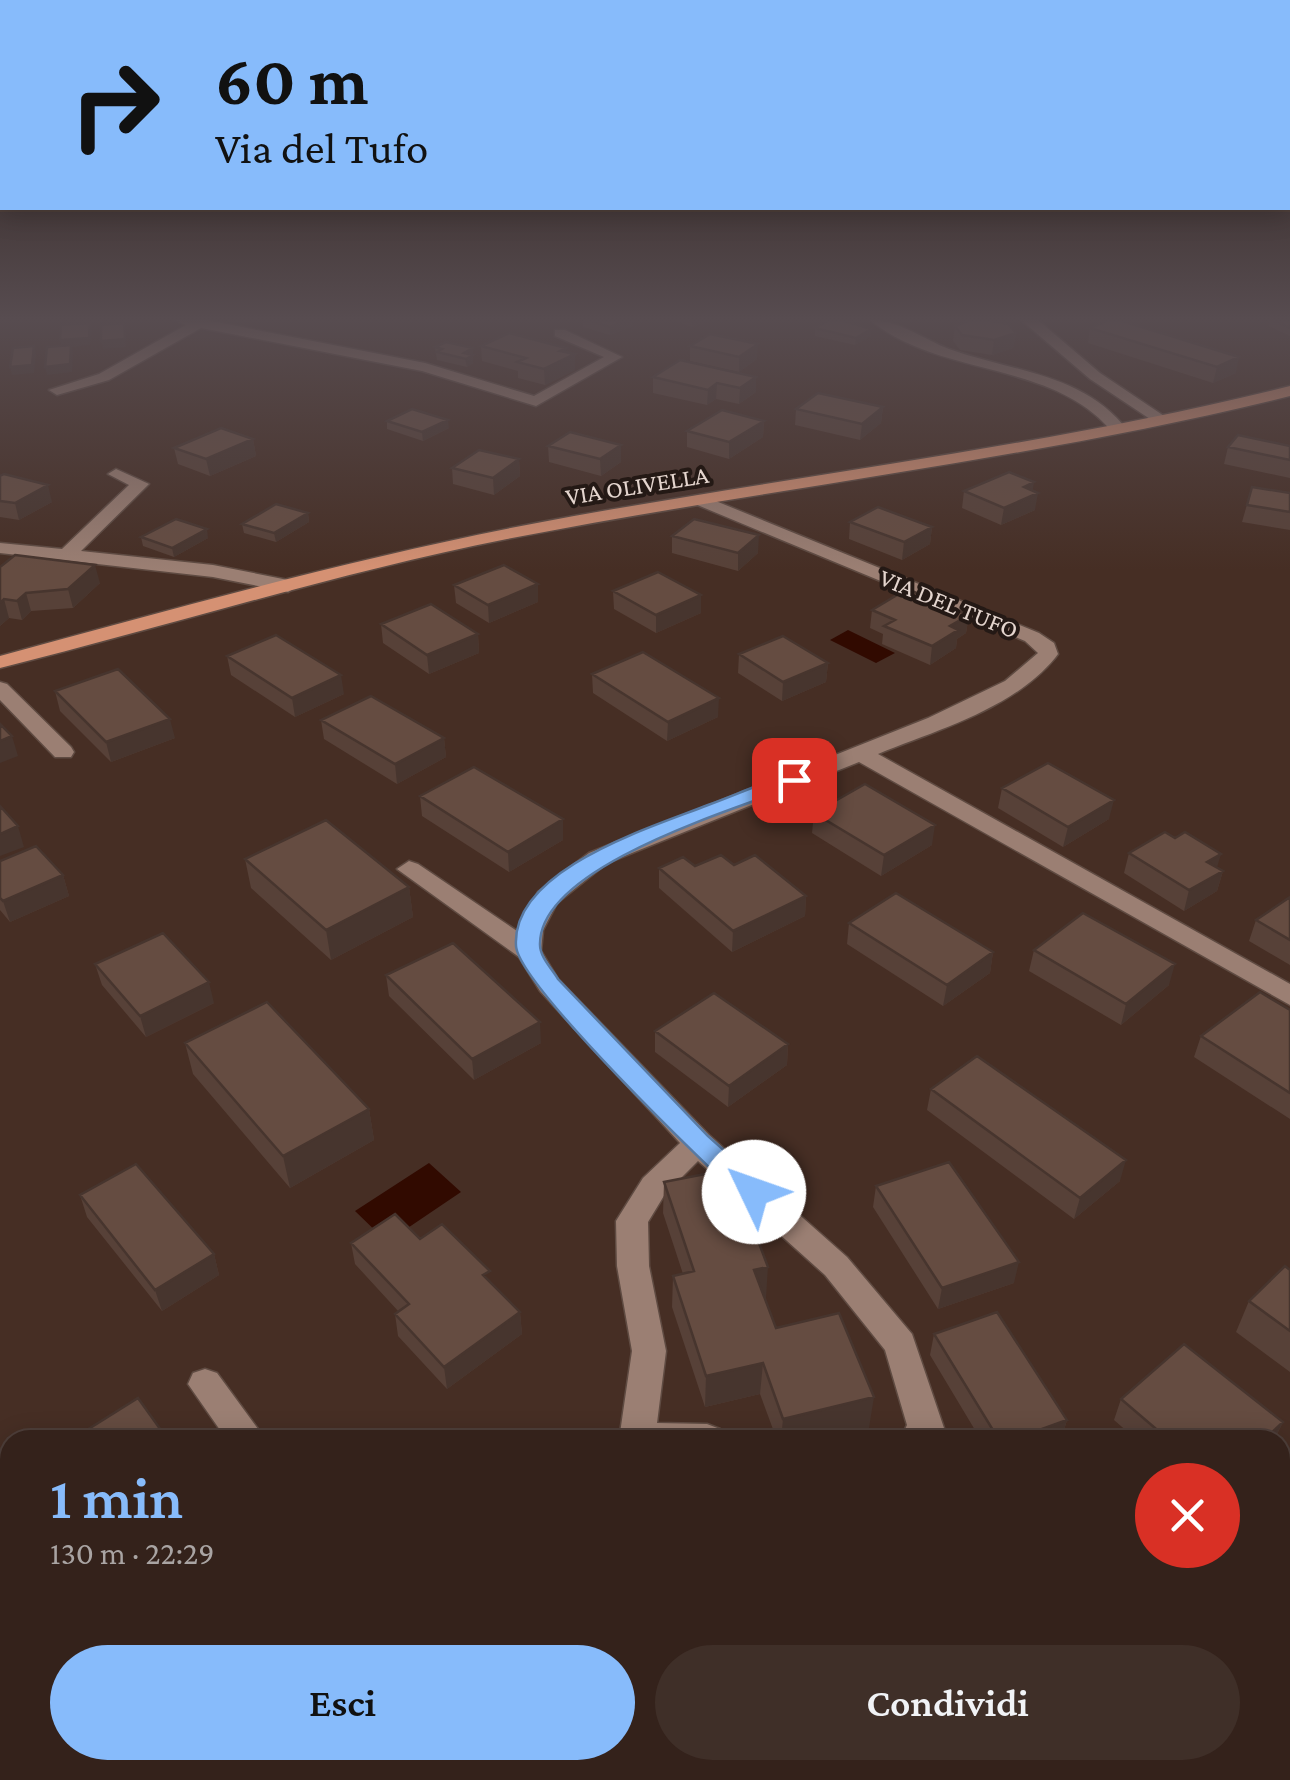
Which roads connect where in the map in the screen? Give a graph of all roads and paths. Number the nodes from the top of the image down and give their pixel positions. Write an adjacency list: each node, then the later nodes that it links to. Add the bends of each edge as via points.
1 (1092, 403): 5 (street)
2 (1136, 403): 4 (street)
3 (1241, 403): 4 (main road, VIA OLIVELLA)
4 (1165, 422): 5 (main road, VIA OLIVELLA)
5 (1120, 431): 7 (main road, VIA OLIVELLA)
6 (116, 474): 9 (street, via 140,484)
7 (701, 500): 10 (main road, VIA OLIVELLA, via 521,531); 14 (street, VIA DEL TUFO, via 1048,647 1038,666 985,699)
8 (0, 548): 9 (street)
9 (65, 557): 10 (street, via 214,570)
10 (288, 586): 11 (main road, VIA OLIVELLA)
11 (0, 662)
12 (0, 688): 13 (street)
13 (63, 752)
14 (860, 754): 16 (street, VIA DEL TUFO, via 598,858 547,898); 17 (street)
15 (409, 870): 16 (street)
16 (528, 950): 18 (street, via 550,985)
17 (1290, 996)
18 (698, 1143): 21 (street, via 654,1186 632,1221 649,1351); 22 (street, via 836,1266 900,1344)
19 (205, 1384): 20 (street)
20 (240, 1430)
21 (638, 1430)
22 (925, 1430)

